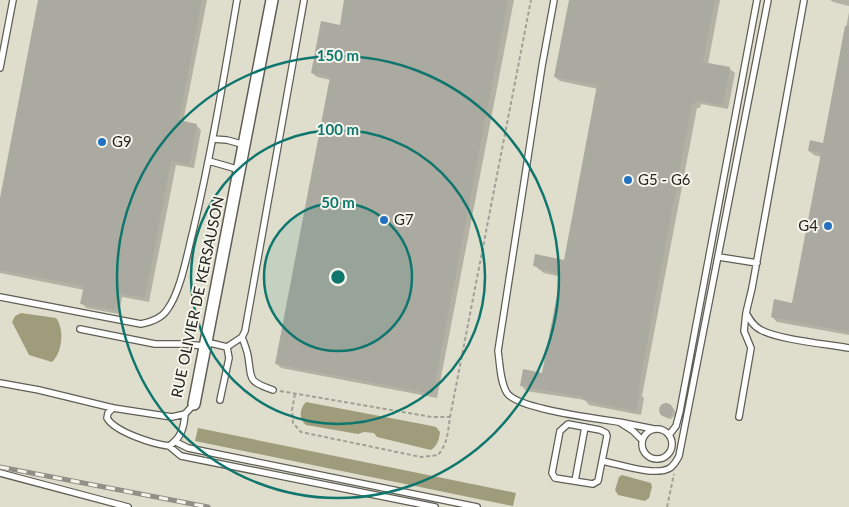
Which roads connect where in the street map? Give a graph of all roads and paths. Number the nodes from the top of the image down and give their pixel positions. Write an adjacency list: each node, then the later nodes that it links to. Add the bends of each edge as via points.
1 (13, 0): 10 (lane)
2 (237, 0): 11 (lane)
3 (272, 0): 12 (street, RUE OLIVIER DE KERSAUSON)
4 (304, 0): 20 (lane)
5 (531, 0): 31 (path)
6 (554, 0): 33 (lane, via 498,351 501,374 507,394 515,400 539,408)
7 (757, 0): 36 (lane, via 680,411 676,426)
8 (768, 0): 15 (lane)
9 (804, 0): 16 (lane)
10 (0, 68)
11 (213, 140): 12 (lane); 13 (lane)
12 (245, 145): 14 (street, RUE OLIVIER DE KERSAUSON)
13 (209, 161): 14 (lane); 17 (lane, via 184,269 167,310 160,318 141,324)
14 (240, 170): 21 (street, RUE OLIVIER DE KERSAUSON)
15 (719, 257): 16 (lane); 41 (lane)
16 (757, 263): 18 (lane)
17 (0, 297)
18 (746, 313): 23 (lane, via 761,330); 32 (lane, via 744,331 751,348)
19 (80, 329): 21 (lane, via 155,344)
20 (242, 337): 22 (lane); 25 (lane, via 253,380)
21 (206, 344): 22 (lane); 28 (street, RUE OLIVIER DE KERSAUSON)
22 (227, 347): 27 (lane, via 229,358)
23 (849, 348)
24 (0, 383): 29 (lane, RUE OLIVIER DE KERSAUSON)
25 (273, 390): 26 (path)
26 (295, 394): 31 (path, via 432,417); 31 (path, via 293,423 301,432 421,457 438,455 443,449)
27 (220, 400)
28 (194, 404): 30 (lane, RUE OLIVIER DE KERSAUSON)
29 (113, 408): 30 (lane, RUE OLIVIER DE KERSAUSON, via 172,417); 39 (lane, via 107,418 115,428)
30 (185, 414): 38 (lane)
31 (450, 417)
32 (739, 417)
33 (619, 422): 35 (lane); 37 (lane)
34 (586, 427): 40 (lane, via 606,433); 43 (lane); 43 (lane, via 568,424 560,431 552,473 555,478)
35 (654, 429): 36 (lane); 37 (lane)
36 (669, 435): 37 (lane, via 672,443 664,457 648,456)
37 (642, 440)
38 (176, 442): 39 (lane); 46 (lane, via 188,448)
39 (169, 446): 45 (lane, via 181,456)
40 (602, 461): 41 (lane, via 660,472); 43 (lane, via 598,481 593,484)
41 (676, 462): 47 (path)
42 (0, 473): 44 (lane)
43 (575, 481)
44 (128, 507)
45 (435, 507)
46 (477, 507)
47 (668, 507)

